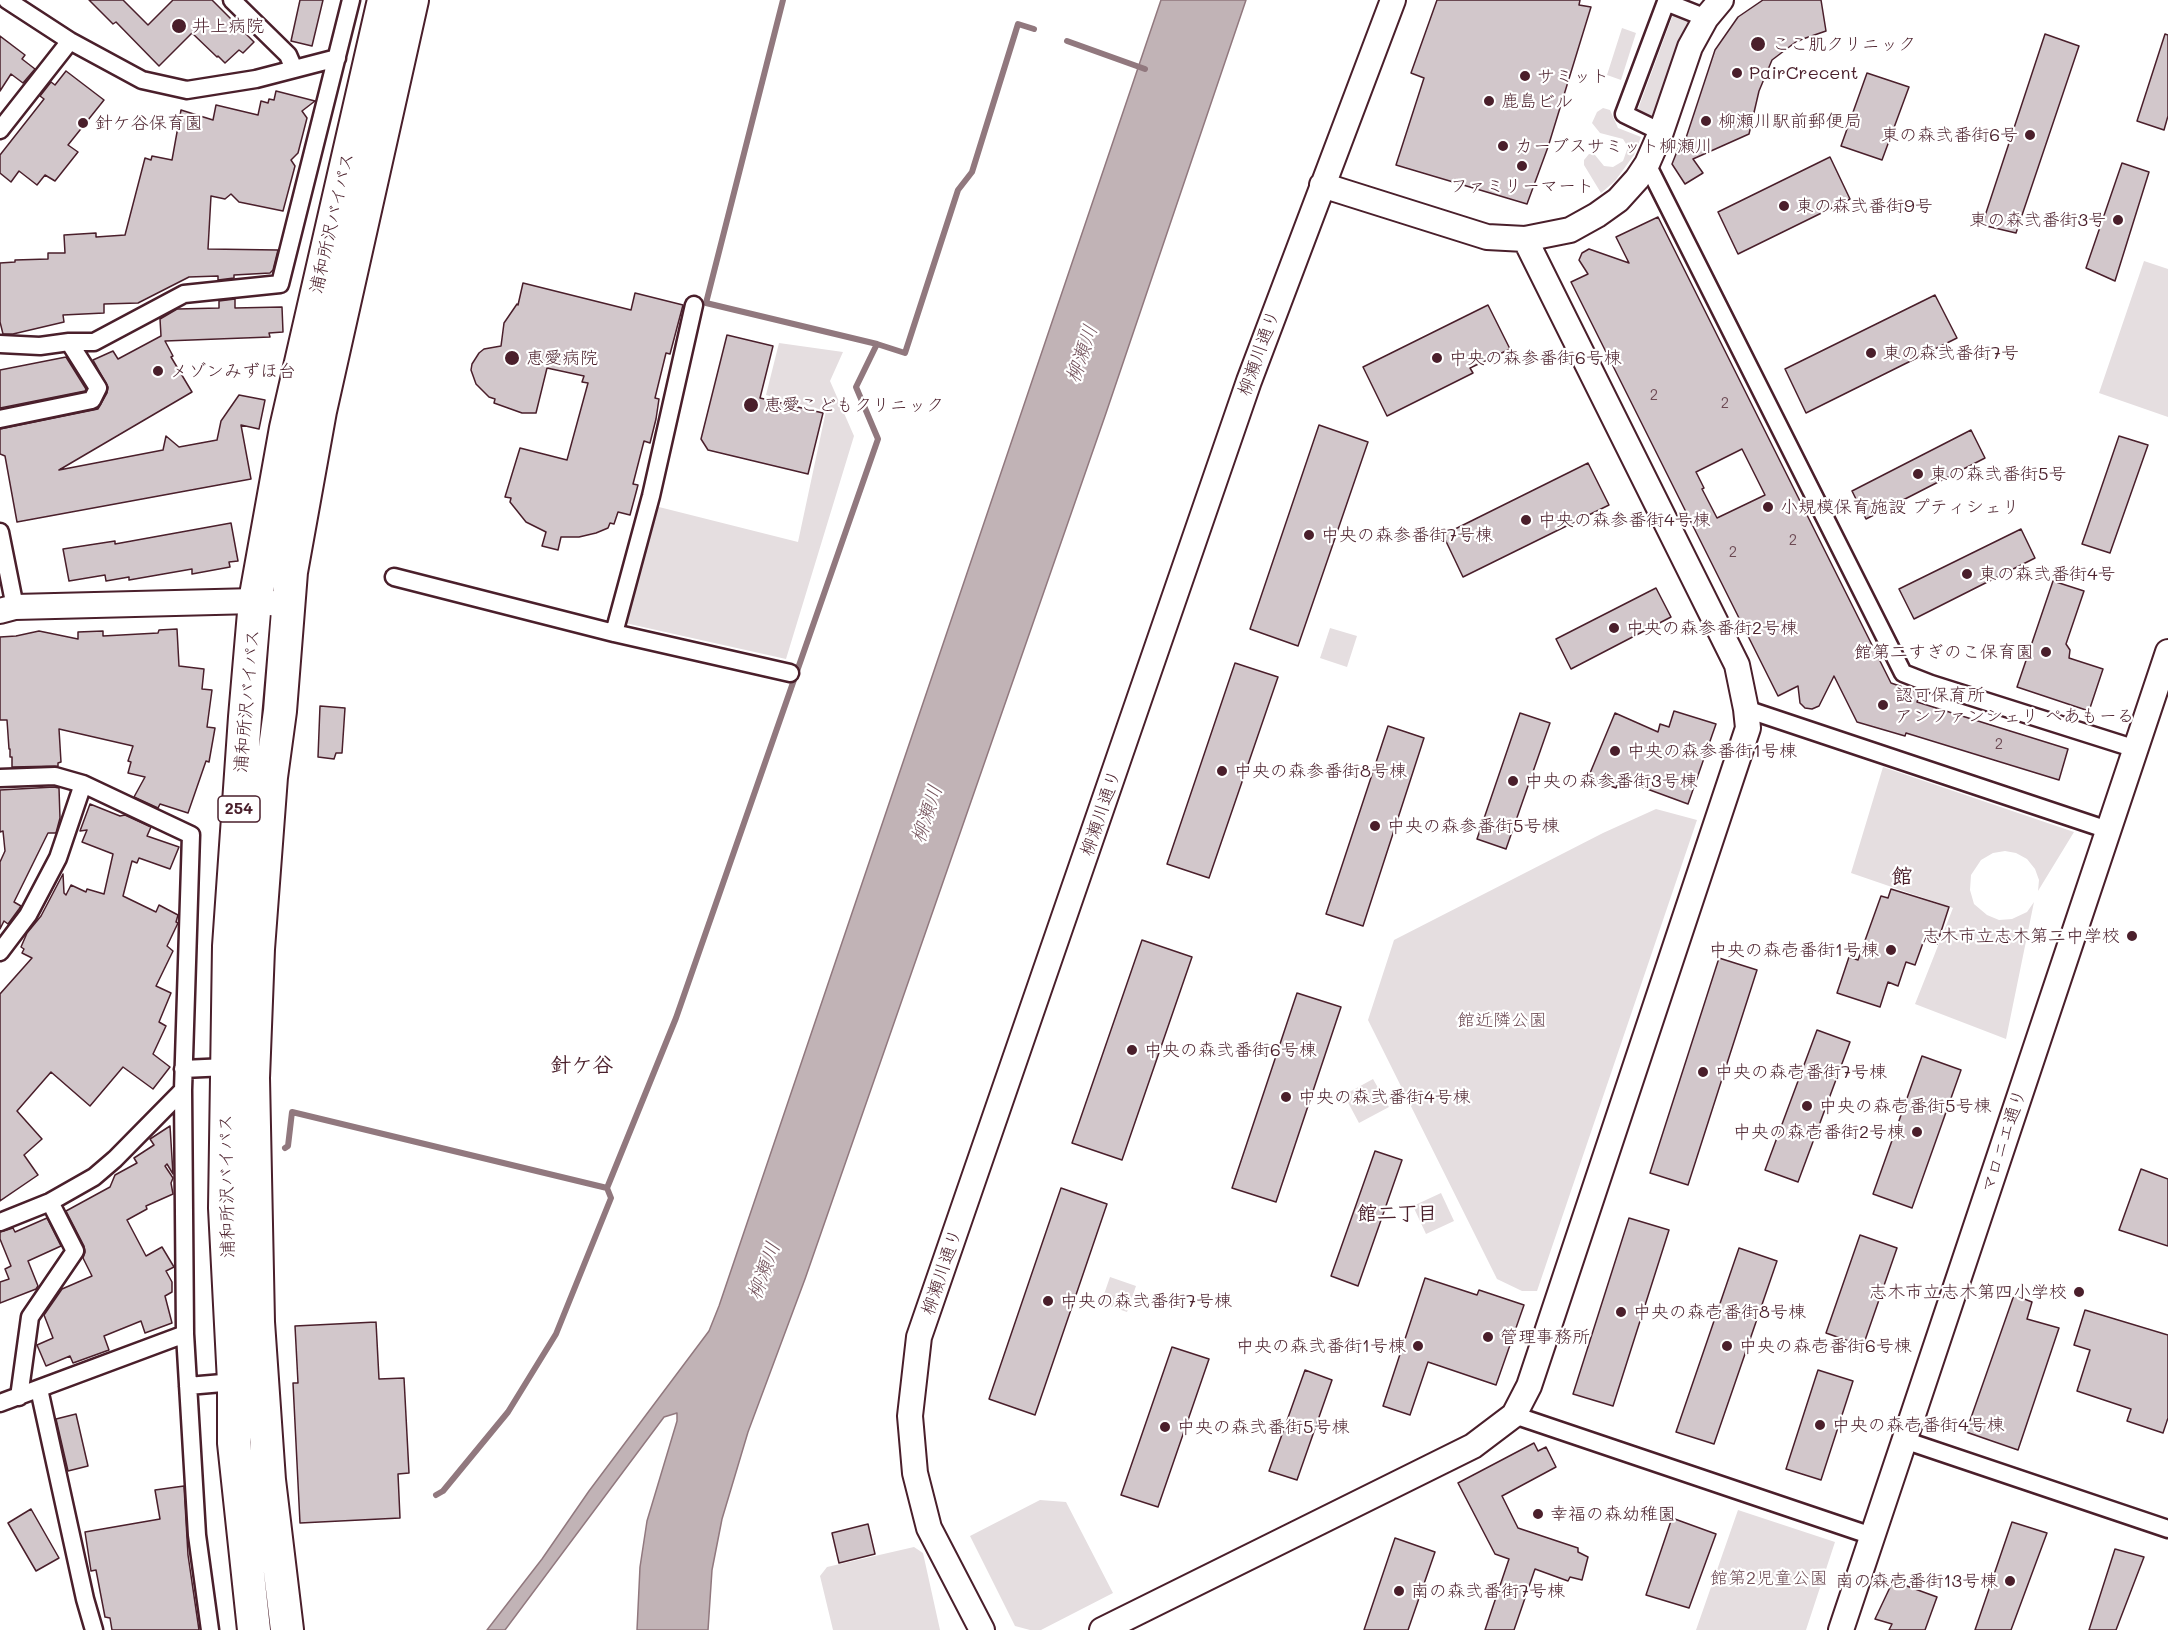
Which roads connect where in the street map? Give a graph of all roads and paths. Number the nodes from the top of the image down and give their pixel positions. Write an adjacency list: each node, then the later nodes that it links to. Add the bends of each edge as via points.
1 (7, 0): 8 (street)
2 (232, 0): 10 (street, via 288,56)
3 (351, 0): 9 (street)
4 (384, 0): 22 (highway, 浦和所沢バイパス / 254, via 289,417)
5 (412, 0): 23 (highway, 浦和所沢バイパス / 254, via 320,411)
6 (1393, 0): 14 (street, 柳瀬川通り)
7 (1713, 9): 12 (street, via 1690,47); 12 (street, via 1666,2 1624,114)
8 (70, 41): 10 (street, via 142,80 187,90); 11 (street)
9 (337, 58): 10 (street); 17 (street, via 280,284 184,294 94,342)
10 (294, 69)
11 (0, 130)
12 (1661, 132): 13 (street)
13 (1647, 164): 15 (street, via 1627,190 1597,215 1570,230); 29 (street, via 1903,673)
14 (1322, 185): 15 (street, via 1471,233); 53 (street, 柳瀬川通り, via 1249,381 919,1337 910,1416 915,1473 929,1528)
15 (1525, 240): 28 (street, via 1737,665)
16 (694, 305): 25 (street, via 651,496)
17 (69, 342): 18 (street, via 40,346); 19 (street, via 98,388 92,400)
18 (0, 344)
19 (0, 419)
20 (0, 532): 24 (street)
21 (394, 577): 25 (street)
22 (255, 600): 23 (street); 24 (street); 35 (highway, 浦和所沢バイパス / 254, via 229,946)
23 (287, 605): 35 (highway, 浦和所沢バイパス / 254, via 258,949)
24 (7, 609)
25 (614, 633): 27 (street)
26 (2168, 652): 29 (street, マロニエ通り)
27 (790, 673)
28 (1746, 709): 32 (street); 45 (street, via 1748,728 1529,1386)
29 (2136, 749): 32 (street, マロニエ通り)
30 (0, 778): 31 (street, via 55,776)
31 (83, 784): 33 (street, via 58,858 28,915); 34 (street, via 191,835)
32 (2108, 830): 46 (street, マロニエ通り)
33 (0, 951)
34 (183, 1069): 35 (street); 36 (street)
35 (240, 1073): 40 (highway, 浦和所沢バイパス / 254, via 225,1208); 52 (highway, 浦和所沢バイパス / 254, via 269,1480)
36 (183, 1090): 37 (street, via 94,1177); 39 (street)
37 (50, 1202): 38 (street); 43 (street, via 75,1251 30,1317)
38 (0, 1222)
39 (185, 1334): 41 (street); 42 (street)
40 (234, 1382): 41 (street); 51 (highway, 浦和所沢バイパス / 254, via 234,1443)
41 (188, 1386): 50 (street, via 197,1535)
42 (39, 1389): 43 (street); 49 (street)
43 (19, 1397): 44 (street)
44 (0, 1403)
45 (1514, 1415): 48 (street); 54 (street, via 1473,1446)
46 (1904, 1440): 47 (street); 48 (street, マロニエ通り)
47 (2168, 1528)
48 (1872, 1536): 55 (street, マロニエ通り)
49 (94, 1630)
50 (210, 1630)
51 (254, 1630)
52 (287, 1630)
53 (982, 1630)
54 (1102, 1630)
55 (1841, 1630)

